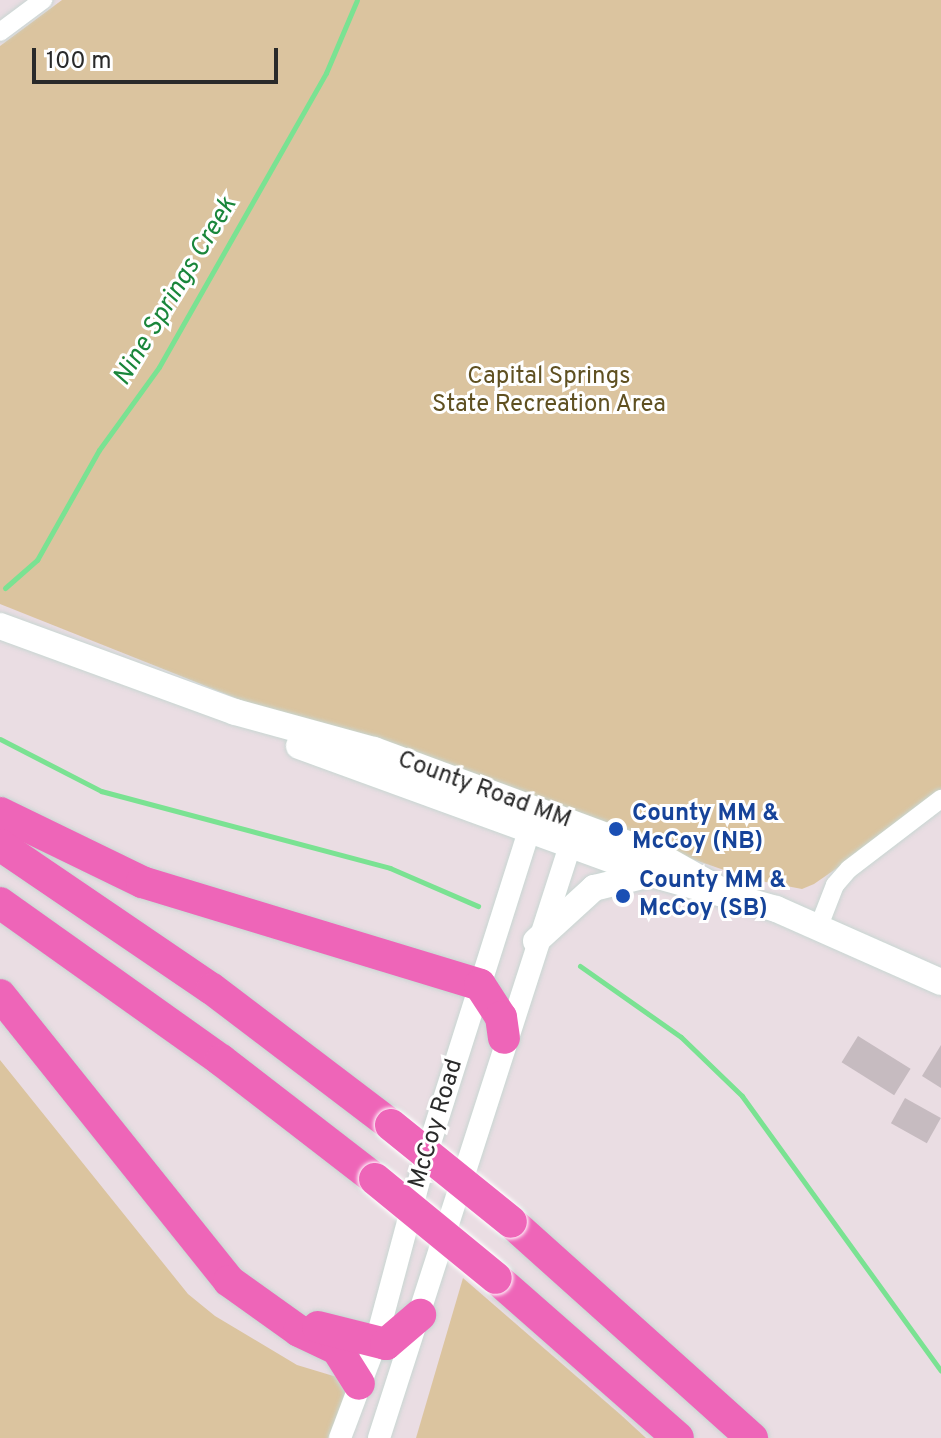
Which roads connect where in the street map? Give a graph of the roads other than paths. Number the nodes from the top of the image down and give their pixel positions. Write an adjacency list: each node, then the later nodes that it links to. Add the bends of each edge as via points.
1 (43, 0): 2 (street)
2 (0, 32)
3 (0, 626): 6 (main road, County Road MM, via 235,712 290,743)
4 (941, 799): 12 (street, via 849,869 835,885)
5 (0, 813): 15 (highway, via 142,882)
6 (532, 819): 7 (main road, County Road MM); 15 (street, McCoy Road)
7 (572, 835): 9 (main road, County Road MM); 10 (main road, County Road MM, via 658,855); 13 (street, McCoy Road)
8 (0, 845): 25 (highway, bridge, via 212,989 391,1125 511,1222)
9 (651, 874): 10 (main road, County Road MM); 13 (main road, via 594,888)
10 (724, 892): 12 (main road, County Road MM)
11 (0, 903): 24 (highway, bridge, via 221,1060 375,1179)
12 (819, 926): 14 (main road, County Road MM)
13 (536, 941): 17 (street, McCoy Road)
14 (941, 982)
15 (480, 985): 17 (highway, via 501,1017); 20 (street, McCoy Road)
16 (0, 995): 19 (highway, via 229,1281)
17 (504, 1038): 18 (street, McCoy Road)
18 (420, 1315): 20 (highway, via 399,1338); 23 (street, McCoy Road)
19 (293, 1323): 20 (highway); 21 (highway, via 337,1349)
20 (375, 1345): 21 (street, McCoy Road)
21 (359, 1384): 22 (street, McCoy Road)
22 (340, 1438)
23 (379, 1438)
24 (678, 1438)
25 (752, 1438)

